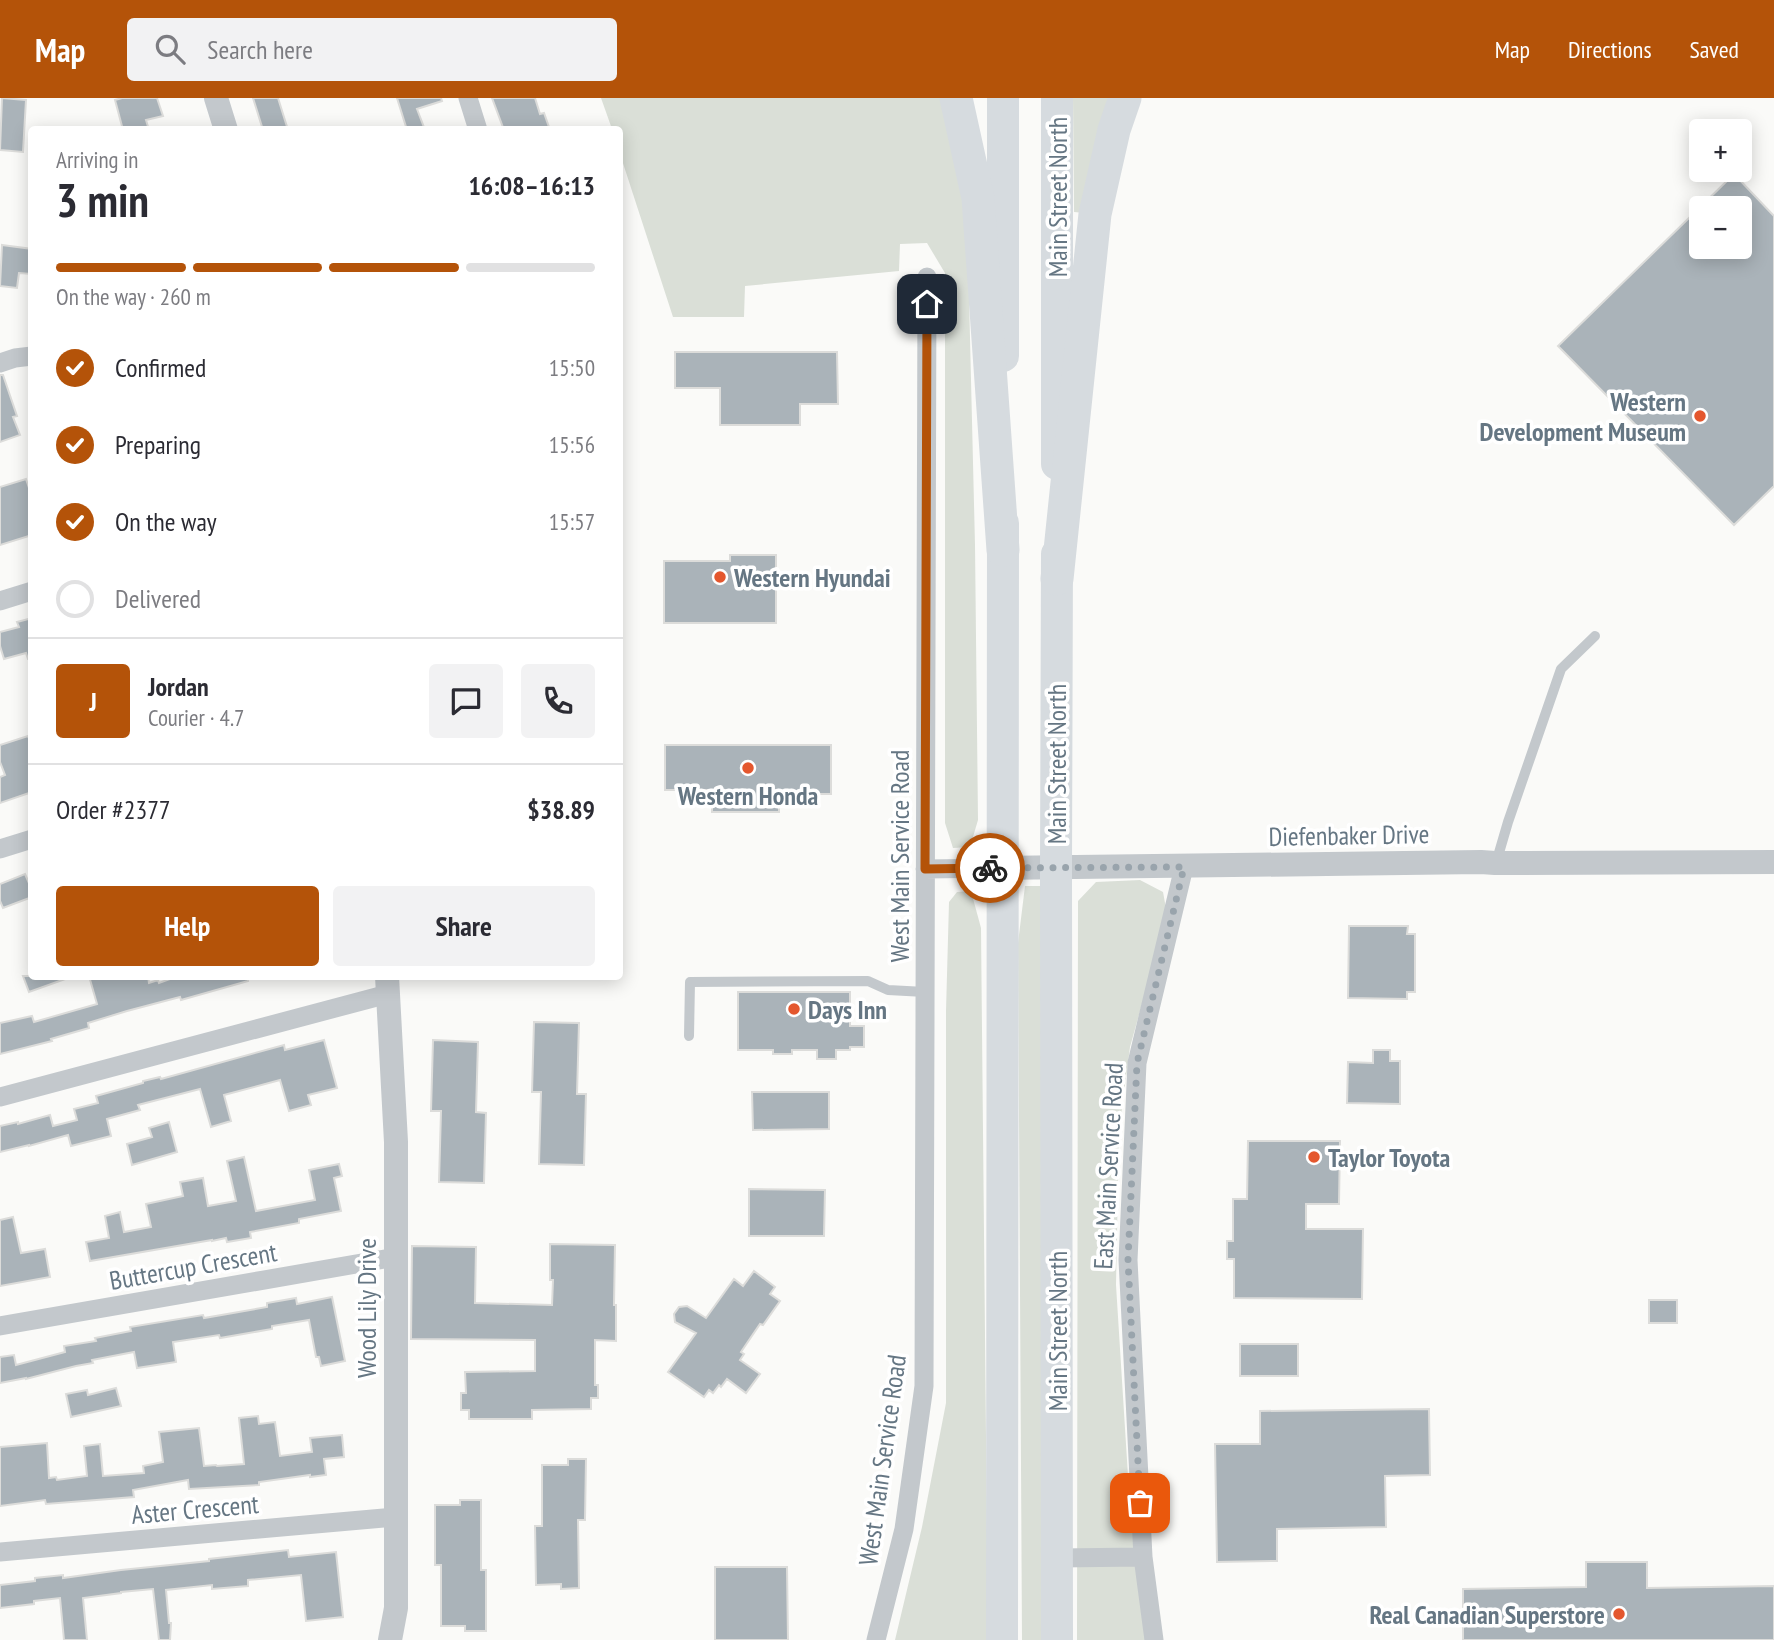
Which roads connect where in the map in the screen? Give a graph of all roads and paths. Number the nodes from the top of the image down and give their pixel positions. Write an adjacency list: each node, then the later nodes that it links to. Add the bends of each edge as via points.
1 (216, 98): 7 (street)
2 (468, 98): 8 (street)
3 (956, 98): 12 (highway, via 978,198)
4 (1003, 98): 12 (main road, Main Street North)
5 (1057, 98): 13 (main road, Main Street North)
6 (1125, 98): 13 (highway, via 1095,214)
7 (225, 126)
8 (477, 126)
9 (927, 277): 24 (street, West Main Service Road)
10 (28, 356): 11 (street)
11 (0, 363)
12 (1003, 550): 22 (main road, Main Street North)
13 (1057, 579): 23 (main road, Main Street North)
14 (28, 592): 15 (street)
15 (0, 601)
16 (1595, 636): 20 (lane, via 1561,669)
17 (28, 840): 18 (street)
18 (0, 849)
19 (1774, 862): 20 (street, Diefenbaker Drive)
20 (1495, 863): 21 (street, Diefenbaker Drive)
21 (1184, 867): 23 (street, Diefenbaker Drive); 33 (street, East Main Service Road, via 1137,1063 1128,1260)
22 (1003, 868): 23 (street, Diefenbaker Drive); 24 (street, Diefenbaker Drive); 37 (main road, Main Street North)
23 (1056, 868): 34 (main road, Main Street North)
24 (925, 869): 26 (street, West Main Service Road)
25 (388, 986): 28 (street); 29 (street, Wood Lily Drive)
26 (925, 992): 27 (lane, via 888,990 868,981 690,982); 36 (street, West Main Service Road, via 924,1386 904,1529)
27 (689, 1036)
28 (0, 1097)
29 (396, 1257): 30 (street, Buttercup Crescent); 31 (street, Wood Lily Drive)
30 (0, 1326)
31 (396, 1517): 32 (street, Aster Crescent); 35 (street, Wood Lily Drive, via 396,1608)
32 (0, 1552)
33 (1143, 1557): 34 (street); 39 (street, East Main Service Road)
34 (1057, 1558): 38 (main road, Main Street North)
35 (390, 1640)
36 (876, 1640)
37 (1003, 1640)
38 (1057, 1640)
39 (1154, 1640)

